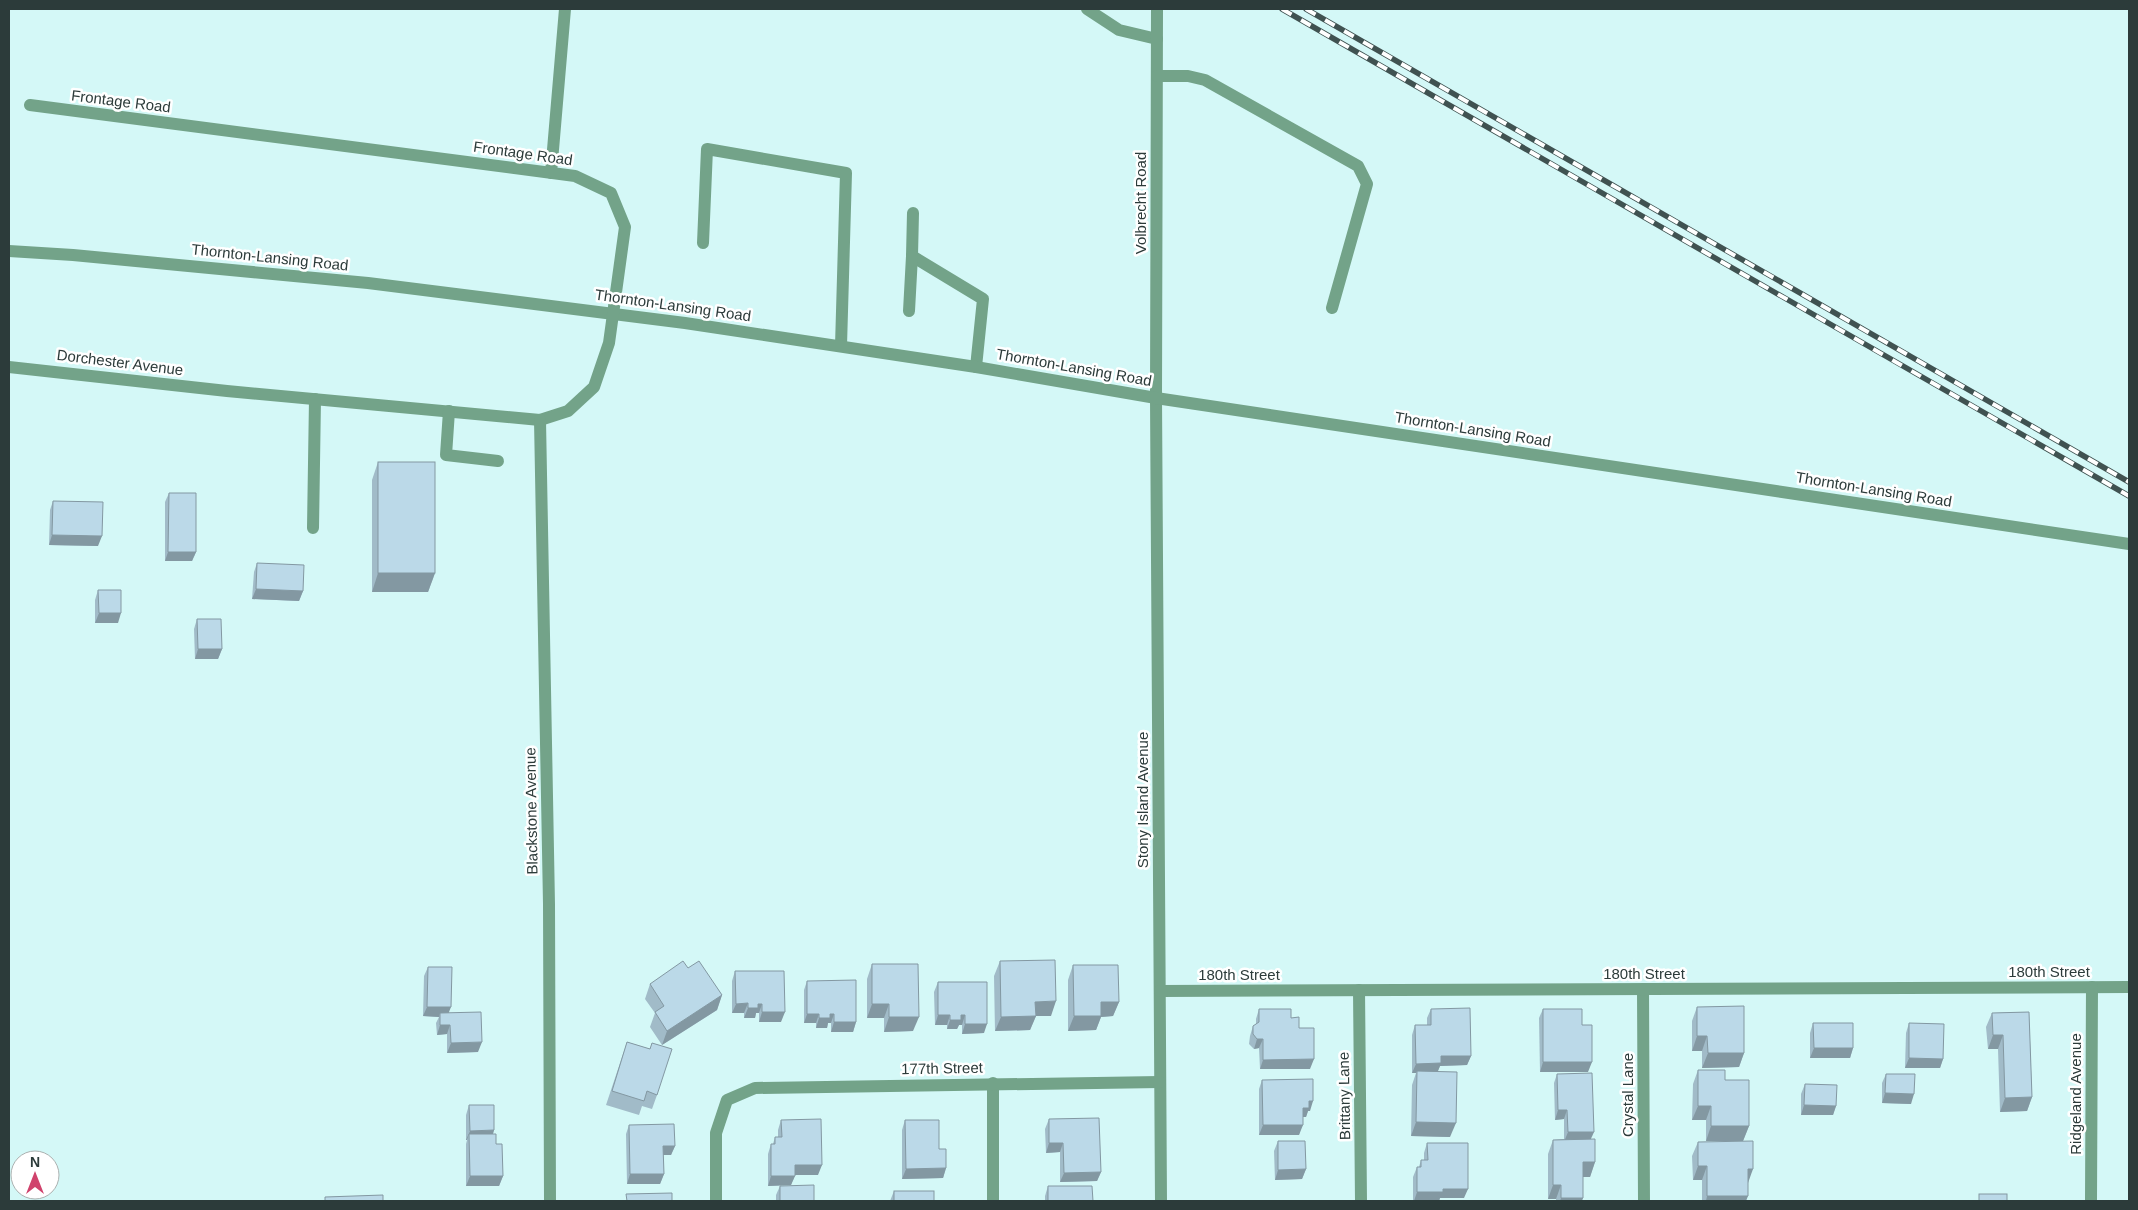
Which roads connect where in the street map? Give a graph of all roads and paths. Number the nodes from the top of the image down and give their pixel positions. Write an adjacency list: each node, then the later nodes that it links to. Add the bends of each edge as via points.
1 (565, 9): 7 (street)
2 (1087, 9): 4 (street, via 1119,30)
3 (1157, 9): 4 (street, Volbrecht Road)
4 (1157, 39): 5 (street, Volbrecht Road)
5 (1157, 76): 12 (street, via 1188,76 1205,80 1358,166 1367,184); 19 (street, Volbrecht Road)
6 (30, 105): 7 (street, Frontage Road)
7 (551, 173): 14 (street, Frontage Road, via 575,176 611,193 625,227)
8 (913, 213): 11 (street)
9 (703, 243): 15 (street, via 708,149 846,174)
10 (9, 251): 14 (street, Thornton-Lansing Road, via 368,283)
11 (912, 256): 13 (street); 17 (street, via 983,299)
12 (1332, 308)
13 (909, 311)
14 (612, 313): 15 (street, Thornton-Lansing Road); 22 (street, Frontage Road, via 608,343 594,387 568,410)
15 (841, 346): 17 (street, Thornton-Lansing Road)
16 (9, 367): 18 (street, Dorchester Avenue)
17 (976, 367): 19 (street, Thornton-Lansing Road)
18 (227, 391): 20 (street, Frontage Road)
19 (1156, 398): 25 (street, Thornton-Lansing Road); 30 (street, Stony Island Avenue)
20 (315, 399): 21 (street, Frontage Road); 24 (street)
21 (449, 411): 22 (street, Frontage Road); 23 (street, via 446,455)
22 (540, 420): 33 (street, Blackstone Avenue, via 549,904)
23 (498, 461)
24 (313, 528)
25 (2129, 544)
26 (2092, 987): 27 (street, 180th Street); 28 (street, 180th Street); 39 (street, Ridgeland Avenue)
27 (2129, 987)
28 (1643, 989): 29 (street, 180th Street); 38 (street, Crystal Lane)
29 (1359, 990): 30 (street, 180th Street); 37 (street, Brittany Lane)
30 (1160, 991): 31 (street, Stony Island Avenue)
31 (1160, 1082): 32 (street, 177th Street); 36 (street, Stony Island Avenue)
32 (992, 1083): 34 (street, 177th Street, via 755,1088 727,1100 716,1133); 35 (street)
33 (550, 1201)
34 (716, 1201)
35 (993, 1201)
36 (1161, 1201)
37 (1361, 1201)
38 (1644, 1201)
39 (2091, 1201)

